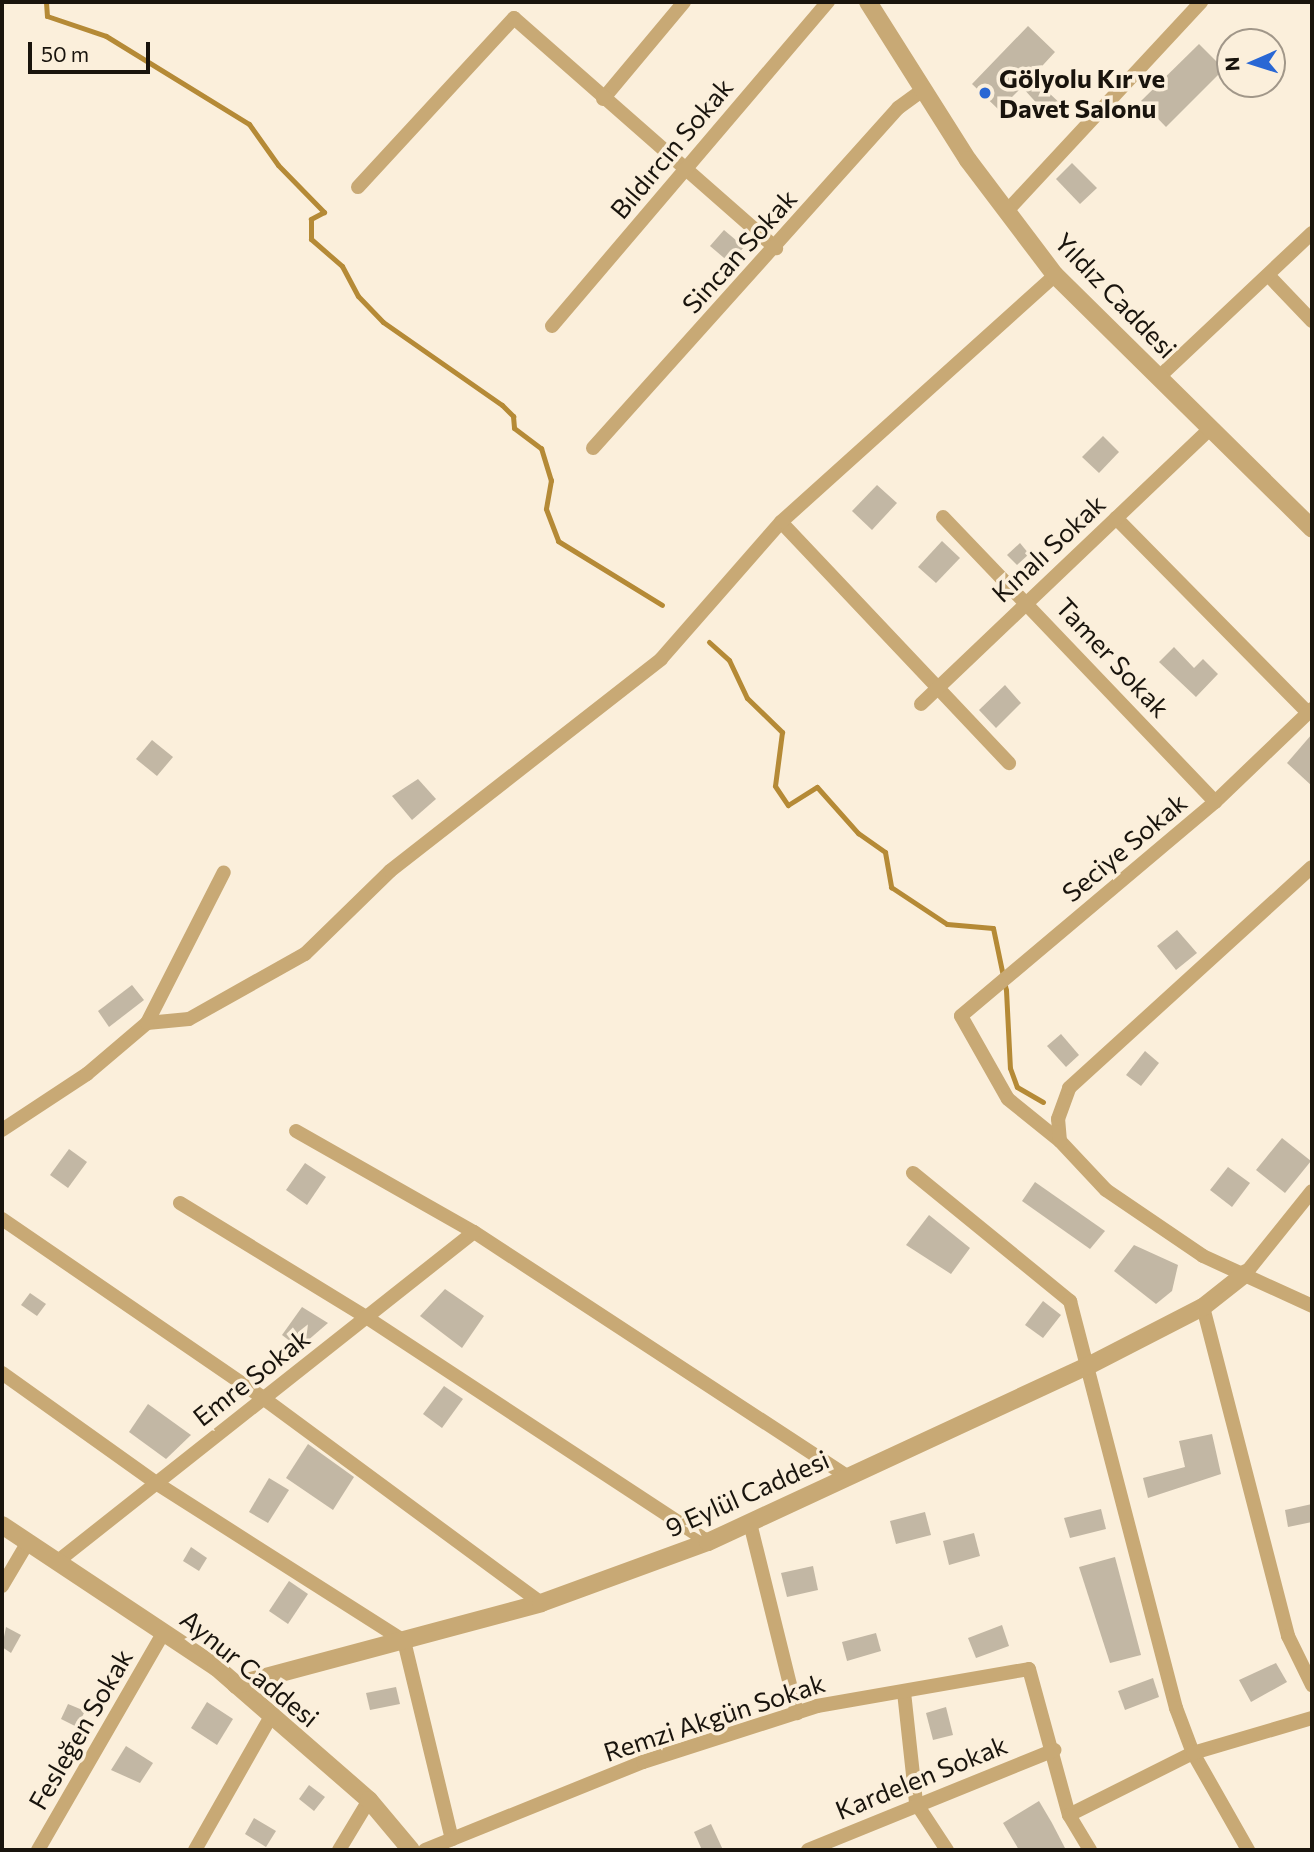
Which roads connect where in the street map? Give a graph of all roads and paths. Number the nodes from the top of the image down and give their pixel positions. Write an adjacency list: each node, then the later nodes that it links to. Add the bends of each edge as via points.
1 (684, 2): 6 (street)
2 (828, 2): 7 (street, Bıldırcın Sokak)
3 (868, 2): 5 (street, Yıldız Caddesi)
4 (1201, 2): 9 (street)
5 (923, 90): 9 (street, Yıldız Caddesi); 11 (street, Sincan Sokak, via 898,108)
6 (603, 99): 7 (street); 8 (street, via 514,18)
7 (684, 170): 11 (street); 15 (street, Bıldırcın Sokak)
8 (358, 187)
9 (1006, 212): 12 (street, Yıldız Caddesi)
10 (1312, 233): 13 (street)
11 (776, 248): 18 (street, Sincan Sokak)
12 (1055, 275): 16 (street, Yıldız Caddesi); 21 (street)
13 (1270, 277): 14 (street); 16 (street)
14 (1312, 321)
15 (552, 326)
16 (1159, 377): 17 (street, Yıldız Caddesi)
17 (1210, 429): 20 (street, Kınalı Sokak); 22 (street, Yıldız Caddesi)
18 (593, 448)
19 (943, 517): 23 (street, Tamer Sokak)
20 (1116, 519): 23 (street, Kınalı Sokak); 26 (street)
21 (781, 522): 24 (street); 31 (street, via 662,659 390,871 305,954 189,1019)
22 (1312, 528)
23 (1026, 600): 24 (street, Kınalı Sokak); 28 (street, Tamer Sokak)
24 (937, 687): 25 (street, Kınalı Sokak); 27 (street)
25 (921, 704)
26 (1310, 711): 28 (street, Seciye Sokak)
27 (1009, 763)
28 (1216, 802): 34 (street, Seciye Sokak, via 961,1016 1007,1099)
29 (1312, 867): 34 (street, via 1069,1088 1058,1119)
30 (224, 872): 31 (street)
31 (147, 1023): 32 (street, via 87,1073)
32 (2, 1130)
33 (296, 1131): 39 (street)
34 (1060, 1141): 40 (street, via 1106,1190 1203,1256)
35 (913, 1173): 44 (street, via 1070,1301)
36 (1312, 1191): 40 (street)
37 (180, 1203): 43 (street)
38 (2, 1219): 46 (street)
39 (474, 1232): 43 (street, Emre Sokak); 47 (street)
40 (1246, 1273): 41 (street); 42 (street, 9 Eylül Caddesi)
41 (1312, 1306)
42 (1203, 1307): 44 (street, 9 Eylül Caddesi); 59 (street, via 1289,1636)
43 (366, 1317): 46 (street, Emre Sokak); 52 (street)
44 (1088, 1366): 47 (street, 9 Eylül Caddesi); 65 (street, via 1172,1695)
45 (2, 1373): 48 (street)
46 (263, 1398): 48 (street, Emre Sokak); 55 (street)
47 (849, 1477): 49 (street, 9 Eylül Caddesi)
48 (156, 1483): 53 (street, Emre Sokak); 57 (street)
49 (750, 1523): 52 (street, 9 Eylül Caddesi); 61 (street)
50 (2, 1525): 51 (street, Aynur Caddesi)
51 (28, 1542): 53 (street, Aynur Caddesi); 54 (street)
52 (708, 1542): 55 (street, 9 Eylül Caddesi)
53 (58, 1561): 56 (street, Aynur Caddesi)
54 (2, 1586)
55 (541, 1603): 57 (street, 9 Eylül Caddesi)
56 (164, 1632): 58 (street, Aynur Caddesi); 70 (street, Fesleğen Sokak)
57 (404, 1641): 58 (street, 9 Eylül Caddesi); 69 (street)
58 (236, 1685): 62 (street, Aynur Caddesi)
59 (1312, 1685)
60 (904, 1692): 61 (street, Remzi Akgün Sokak); 64 (street, Remzi Akgün Sokak, via 1029,1669); 67 (street)
61 (797, 1713): 69 (street, Remzi Akgün Sokak, via 643,1762)
62 (271, 1716): 66 (street, Aynur Caddesi); 71 (street)
63 (1312, 1718): 65 (street)
64 (1054, 1750): 67 (street, Kardelen Sokak); 68 (street)
65 (1193, 1753): 68 (street); 78 (street)
66 (369, 1800): 72 (street); 73 (street, Aynur Caddesi)
67 (916, 1802): 75 (street, Kardelen Sokak); 76 (street)
68 (1069, 1815): 77 (street)
69 (452, 1839): 74 (street, Remzi Akgün Sokak)
70 (38, 1850)
71 (195, 1850)
72 (339, 1850)
73 (411, 1850)
74 (425, 1850)
75 (808, 1850)
76 (947, 1850)
77 (1090, 1850)
78 (1248, 1850)

